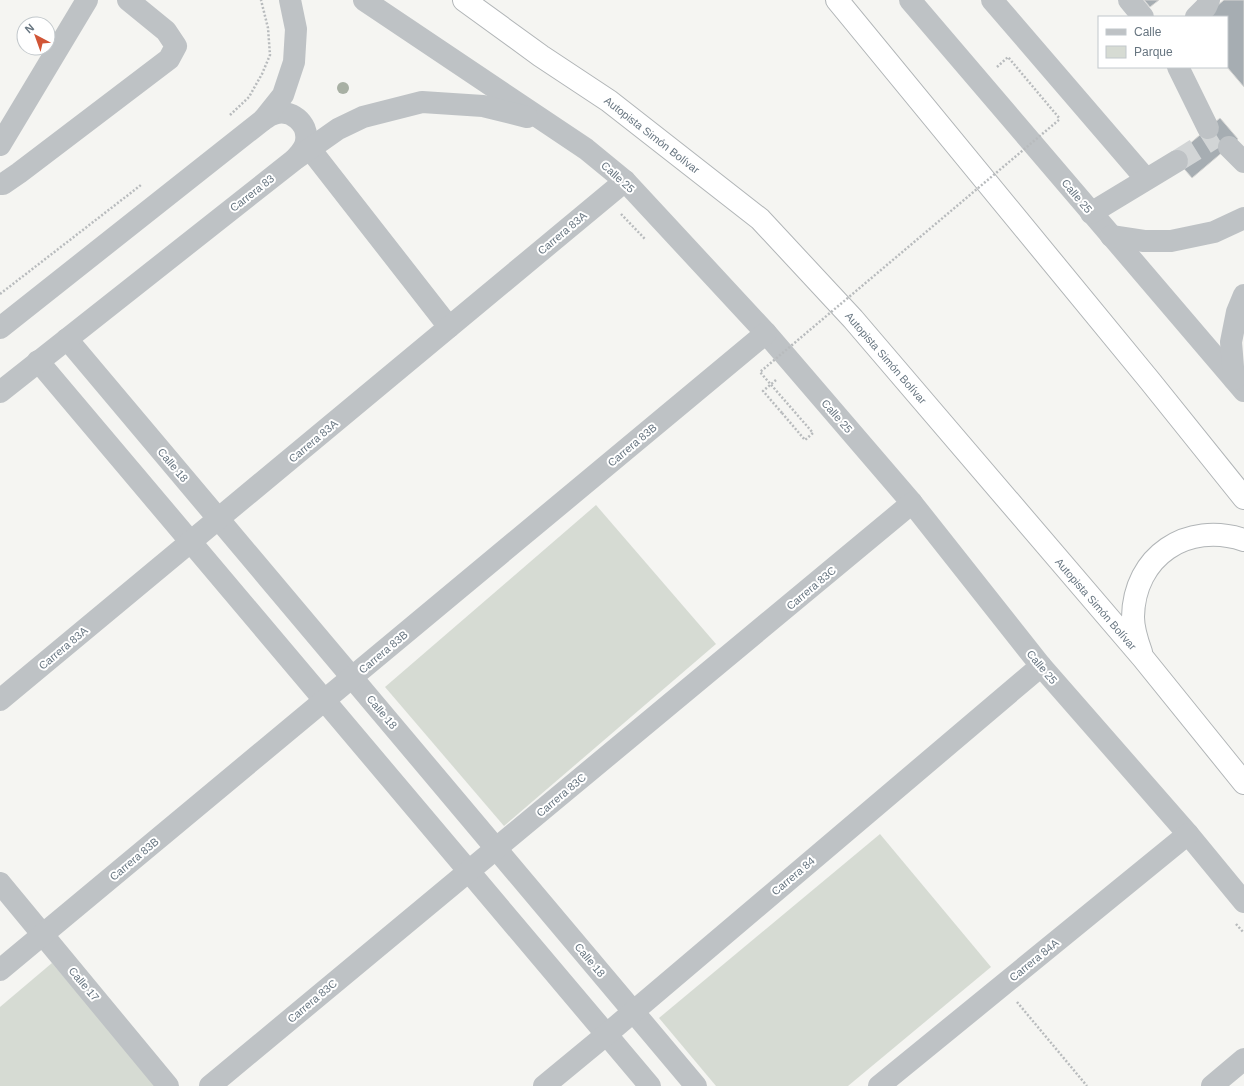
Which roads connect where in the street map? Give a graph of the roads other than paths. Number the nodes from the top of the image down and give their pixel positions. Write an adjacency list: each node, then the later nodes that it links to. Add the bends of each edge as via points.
1 (87, 0): 17 (street)
2 (128, 0): 22 (street, via 166,31 176,46 169,59 14,177)
3 (290, 0): 14 (street, via 296,29 294,62 283,95)
4 (364, 0): 15 (street, Calle 25)
5 (464, 0): 39 (highway, Autopista Simón Bolívar, via 609,101 760,219 853,319)
6 (837, 0): 34 (highway)
7 (910, 0): 23 (street, Calle 25)
8 (992, 0): 20 (street)
9 (1129, 0): 11 (street)
10 (1209, 0): 12 (street)
11 (1142, 16)
12 (1197, 16)
13 (1178, 68): 16 (street)
14 (263, 120): 18 (street, via 274,114 286,112 297,118 305,128 306,140); 27 (street)
15 (544, 122): 18 (street, Carrera 83, via 484,106 422,102 363,117 338,129); 21 (street, Calle 25, via 586,149)
16 (1208, 128)
17 (0, 145)
18 (302, 155): 28 (street); 30 (street, Carrera 83)
19 (1177, 161): 20 (street)
20 (1146, 179): 23 (street)
21 (625, 181): 28 (street, Carrera 83A); 29 (street, Calle 25)
22 (0, 184)
23 (1091, 213): 25 (street, Calle 25)
24 (1244, 218): 25 (street, via 1214,232 1171,241 1144,241)
25 (1112, 236): 32 (street, Calle 25)
26 (1244, 296): 32 (street, via 1237,312 1231,342)
27 (1, 325)
28 (449, 327): 36 (street, Carrera 83A)
29 (766, 333): 35 (street, Calle 25); 41 (street, Carrera 83B)
30 (67, 339): 31 (street, Carrera 83); 36 (street, Calle 18)
31 (38, 361): 33 (street, Carrera 83); 38 (street)
32 (1239, 385)
33 (0, 392)
34 (1244, 498)
35 (912, 503): 40 (street, Calle 25); 46 (street, Carrera 83C)
36 (218, 519): 38 (street, Carrera 83A); 41 (street, Calle 18)
37 (1244, 540): 39 (highway, via 1219,535 1199,535 1175,543 1154,558 1141,580 1134,605 1134,630)
38 (191, 542): 42 (street, Carrera 83A); 43 (street)
39 (1143, 658): 44 (highway, Autopista Simón Bolívar)
40 (1041, 666): 45 (street, Calle 25); 52 (street, Carrera 84)
41 (352, 678): 43 (street, Carrera 83B); 46 (street, Calle 18)
42 (0, 700)
43 (325, 700): 47 (street); 50 (street, Carrera 83B)
44 (1244, 783)
45 (1188, 834): 49 (street, Calle 25); 60 (street, Carrera 84A)
46 (496, 848): 47 (street, Carrera 83C); 52 (street, Calle 18)
47 (469, 871): 53 (street); 56 (street, Carrera 83C)
48 (0, 883): 50 (street, Calle 17)
49 (1239, 912)
50 (43, 934): 51 (street, Carrera 83B); 55 (street, Calle 17)
51 (0, 970)
52 (634, 1012): 53 (street, Carrera 84); 59 (street, Calle 18)
53 (607, 1034): 57 (street, Carrera 84); 58 (street)
54 (1244, 1059): 61 (street)
55 (168, 1086)
56 (210, 1086)
57 (544, 1086)
58 (650, 1086)
59 (696, 1086)
60 (879, 1086)
61 (1212, 1086)

